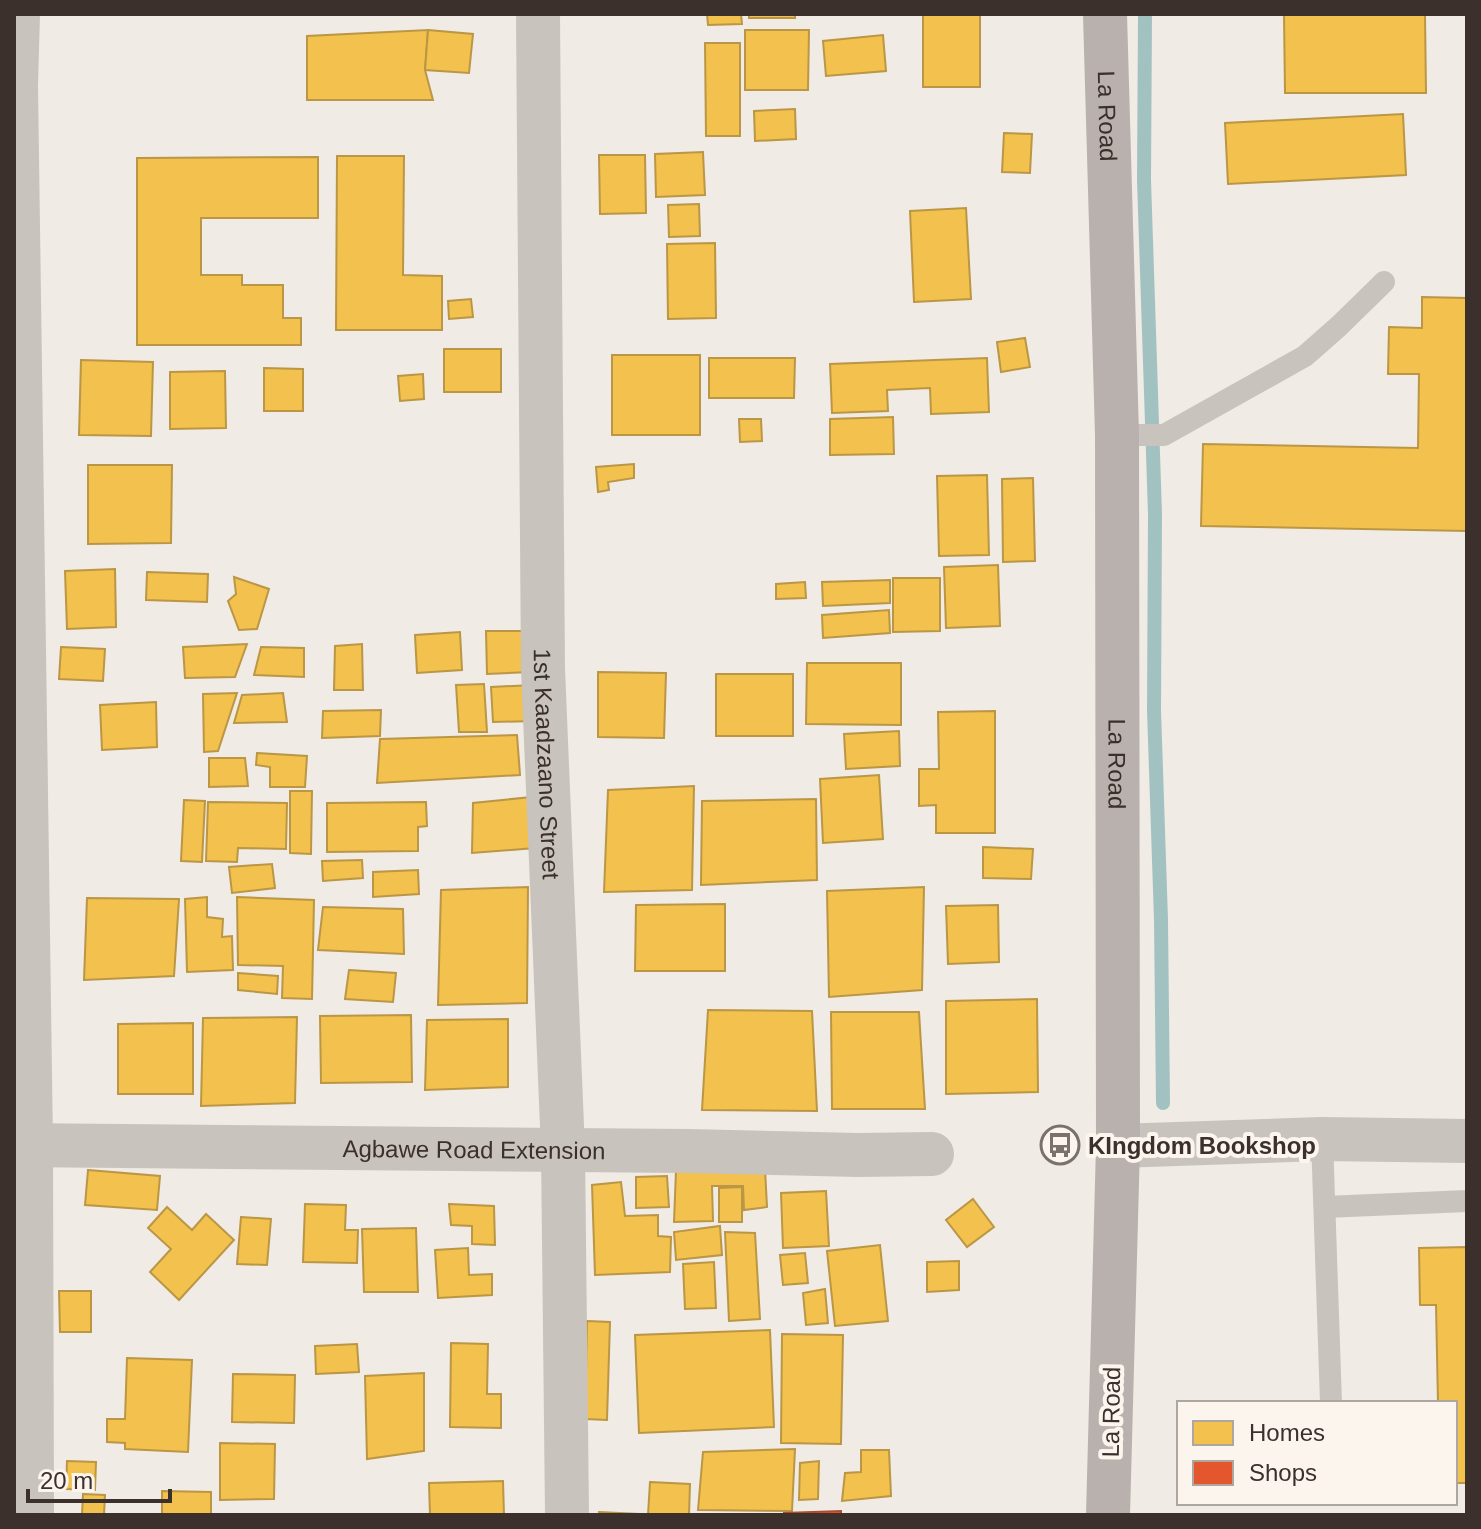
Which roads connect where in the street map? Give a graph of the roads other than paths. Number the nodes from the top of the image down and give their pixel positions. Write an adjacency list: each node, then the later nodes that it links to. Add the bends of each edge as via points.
1 (18, 14): 4 (street)
2 (538, 14): 11 (street, 1st Kaadzaano Street, via 543,669)
3 (1105, 14): 6 (main road, La Road)
4 (15, 86): 9 (street)
5 (1384, 282): 6 (lane, via 1305,356)
6 (1143, 435): 10 (main road, La Road)
7 (1322, 1139): 8 (street); 10 (street); 14 (lane)
8 (1467, 1141)
9 (22, 1145): 11 (street, Agbawe Road Extension); 16 (street)
10 (1118, 1146): 18 (main road, La Road)
11 (563, 1150): 12 (street, Agbawe Road Extension); 17 (street, 1st Kaadzaano Street)
12 (932, 1154)
13 (1467, 1201): 14 (lane)
14 (1325, 1207): 15 (lane)
15 (1331, 1401)
16 (32, 1515)
17 (567, 1515)
18 (1108, 1515)

